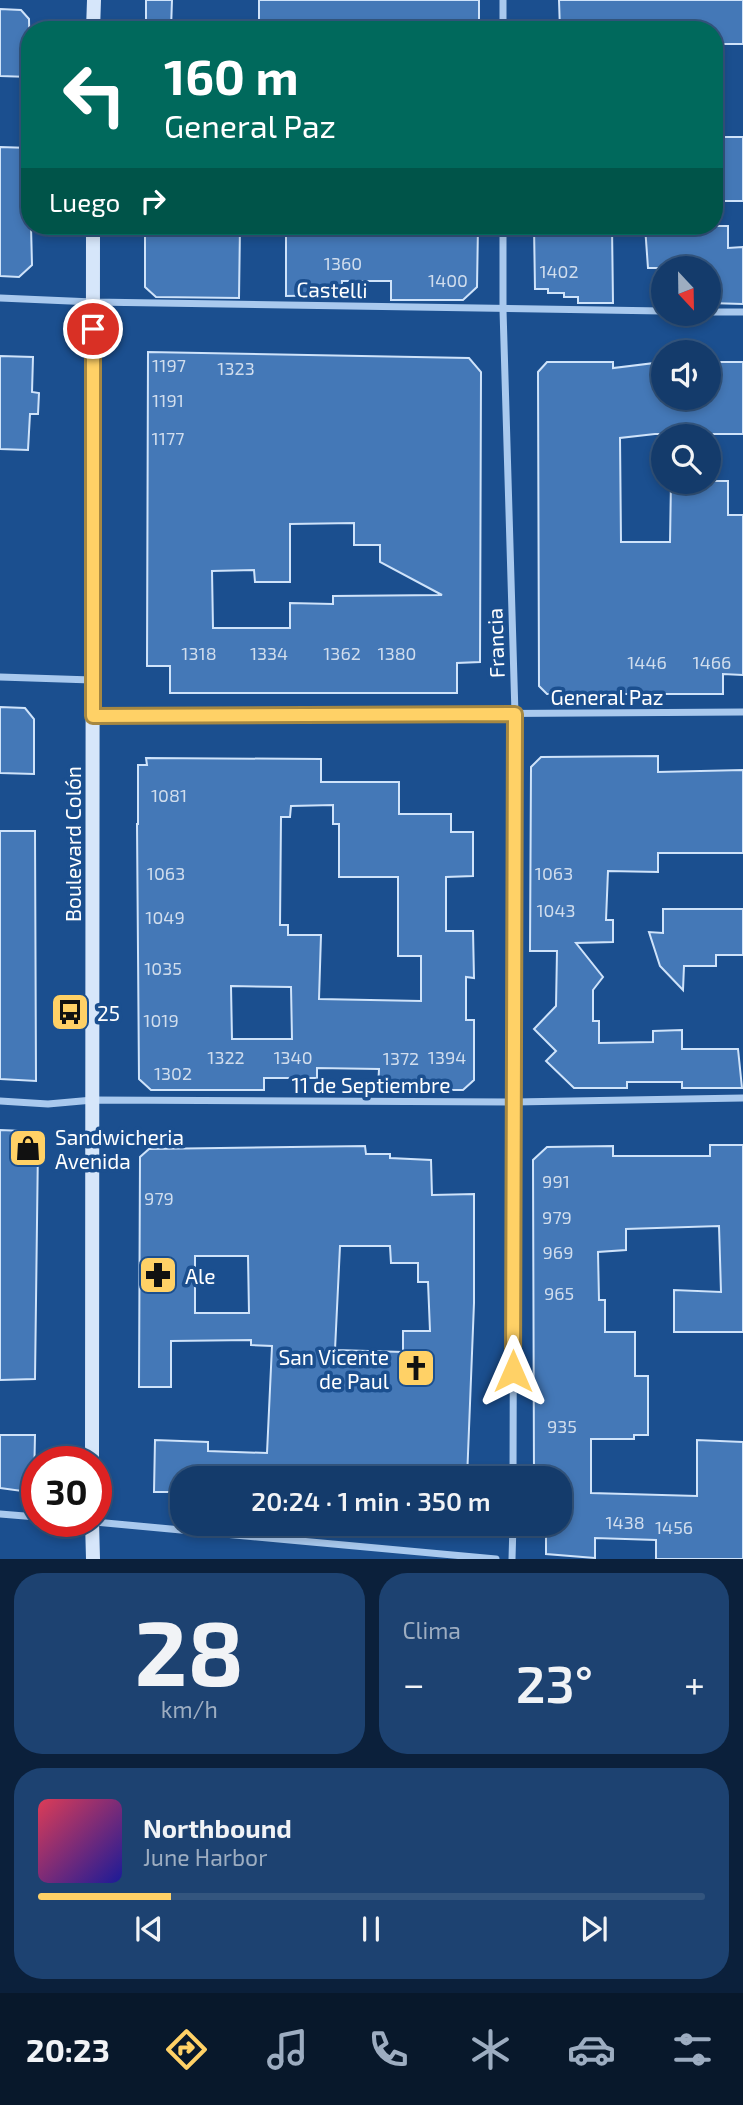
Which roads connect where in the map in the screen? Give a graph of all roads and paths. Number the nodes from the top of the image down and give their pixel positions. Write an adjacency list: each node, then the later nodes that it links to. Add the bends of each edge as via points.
1 (93, 0): 3 (main road)
2 (503, 0): 4 (street)
3 (93, 21)
4 (503, 21)
5 (93, 235): 8 (main road, Boulevard Colón)
6 (503, 235): 9 (street, Francia)
7 (0, 298): 8 (street, Castelli)
8 (93, 302): 9 (street, Castelli); 14 (main road, Boulevard Colón)
9 (503, 310): 10 (street, Castelli); 16 (street, Francia)
10 (651, 312)
11 (721, 312): 12 (street)
12 (743, 312)
13 (0, 677): 14 (street)
14 (93, 680): 17 (main road, Boulevard Colón)
15 (743, 712): 16 (street, General Paz)
16 (515, 714): 17 (street, General Paz); 21 (street, Francia)
17 (93, 716): 19 (main road, Boulevard Colón)
18 (743, 1098): 21 (street, 11 de Septiembre)
19 (93, 1100): 20 (street, 11 de Septiembre, via 48,1104); 21 (street, 11 de Septiembre); 22 (main road, Boulevard Colón)
20 (0, 1101)
21 (514, 1102): 23 (street, Francia)
22 (92, 1446)
23 (513, 1466)
24 (0, 1514): 25 (street)
25 (21, 1516)
26 (112, 1523): 30 (street)
27 (513, 1536): 31 (street)
28 (92, 1537): 29 (main road)
29 (93, 1559)
30 (496, 1559)
31 (512, 1559)

